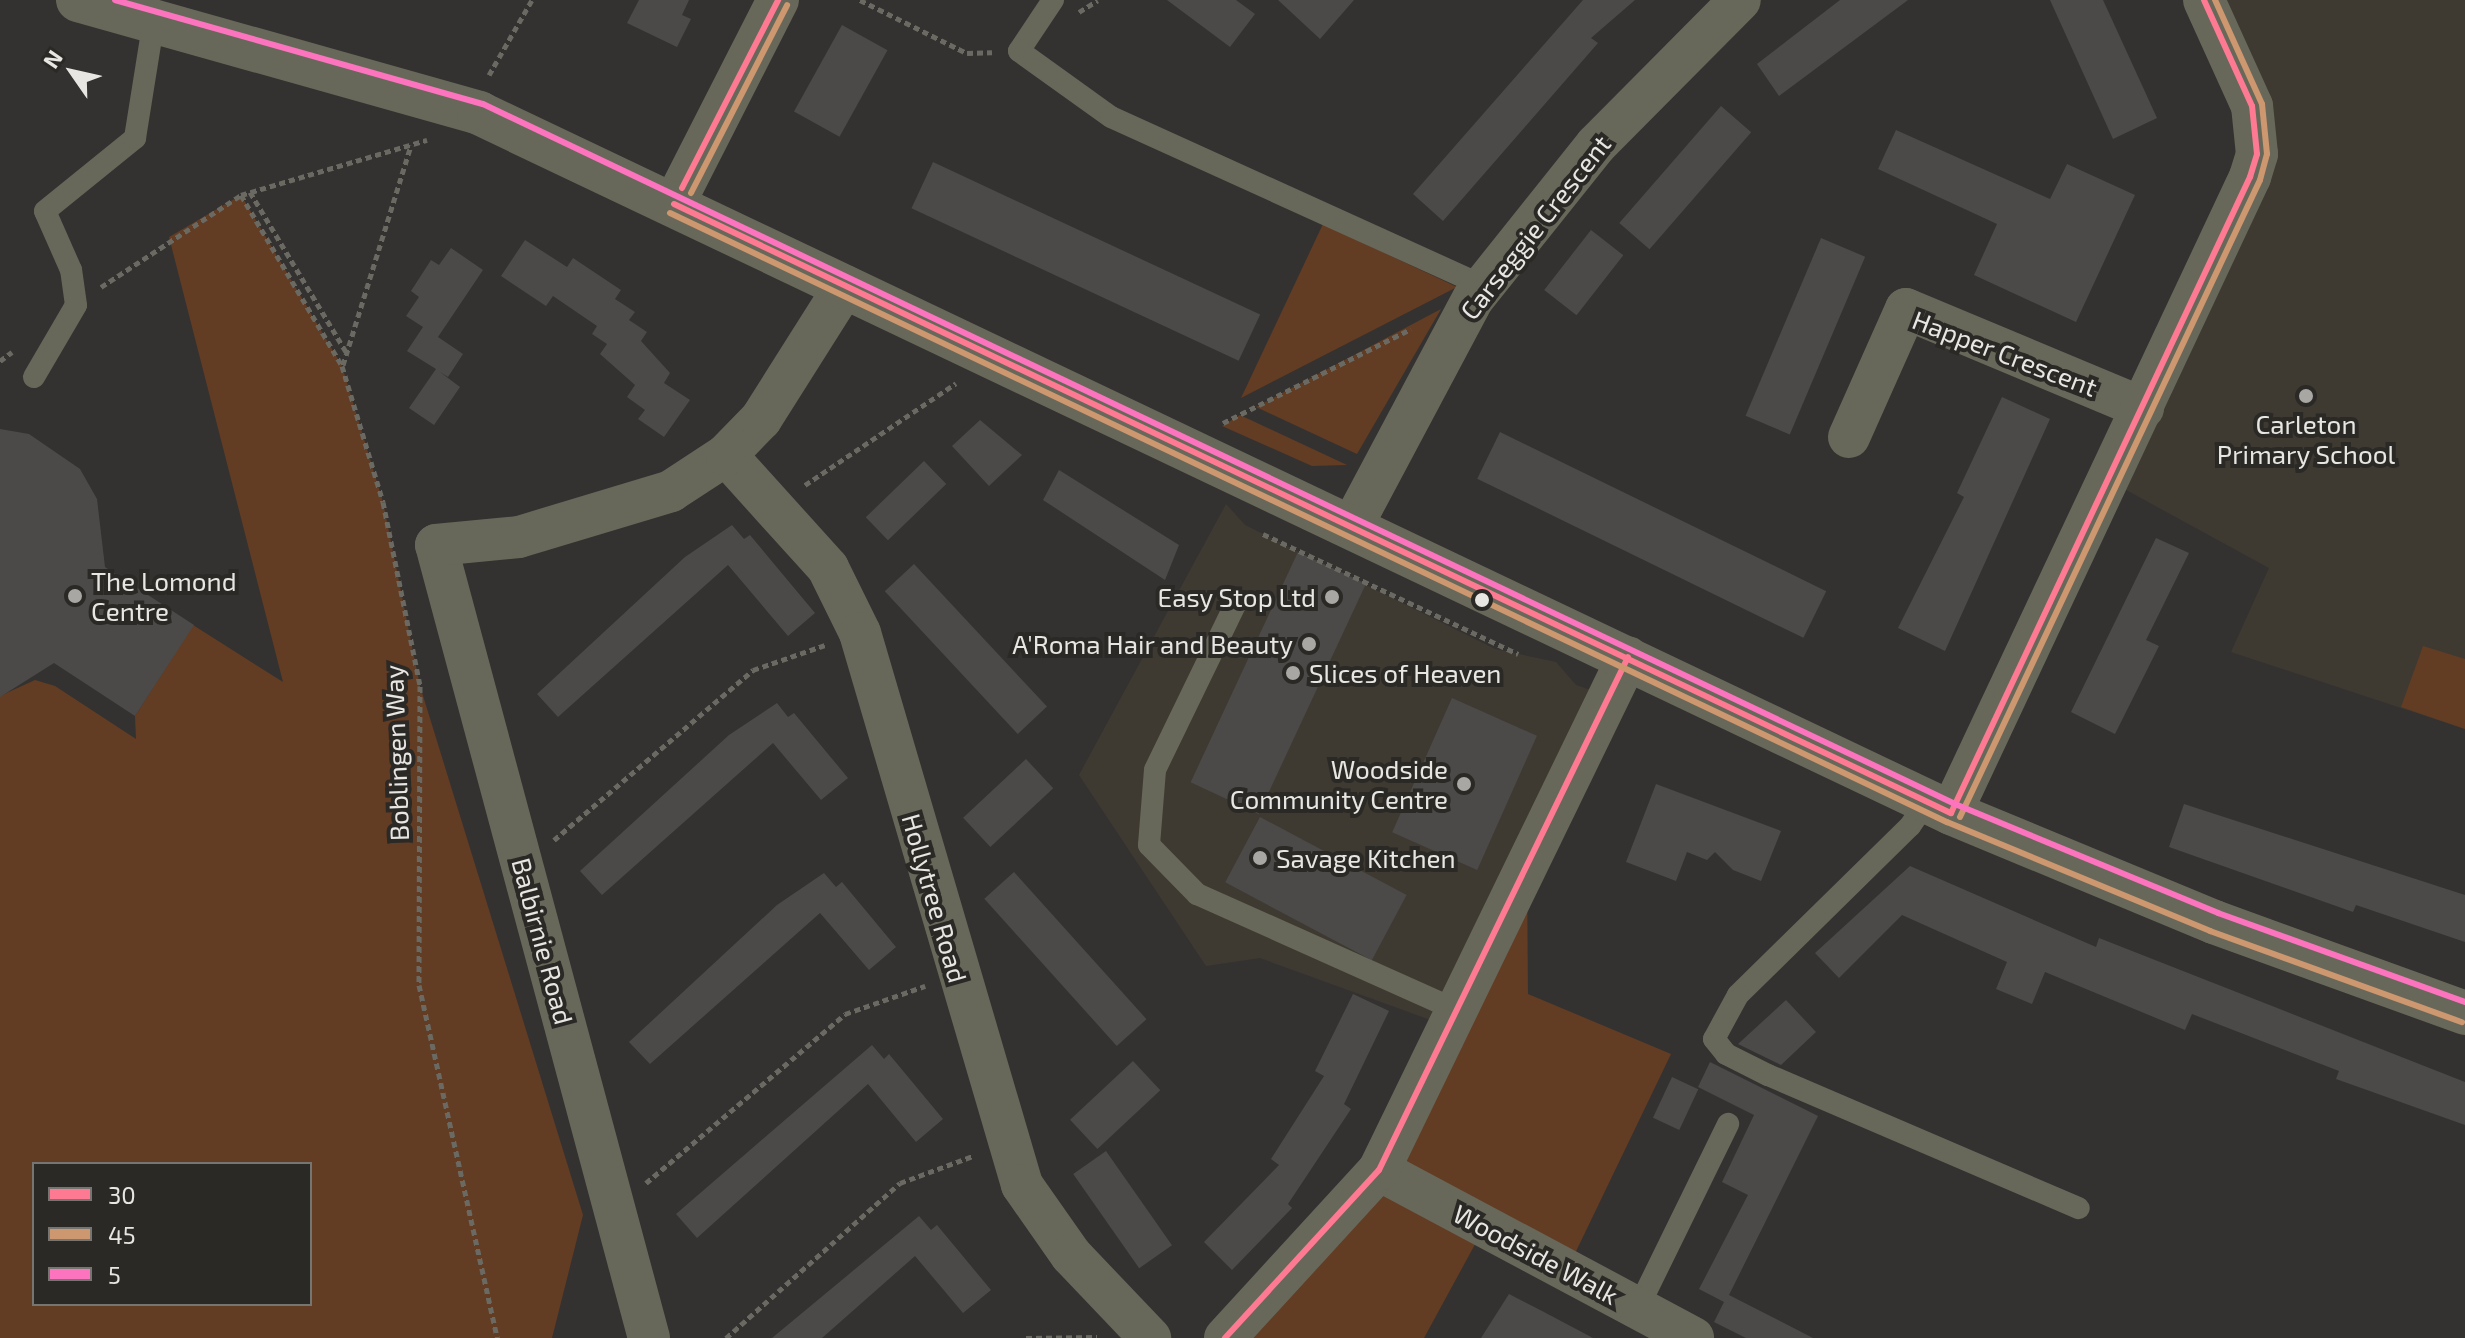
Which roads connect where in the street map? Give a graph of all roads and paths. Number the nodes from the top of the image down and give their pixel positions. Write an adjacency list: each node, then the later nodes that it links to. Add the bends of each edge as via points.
1 (78, 0): 10 (street)
2 (532, 0): 12 (path, via 487,79)
3 (778, 0): 16 (street)
4 (860, 0): 11 (path, via 967,53)
5 (1053, 0): 11 (lane)
6 (1098, 0): 9 (path)
7 (1740, 0): 18 (street, Carseggie Crescent, via 1596,145)
8 (2204, 0): 26 (street, via 2252,106 2257,154)
9 (1072, 17)
10 (154, 20): 12 (street); 19 (lane, via 135,138 45,211 71,270)
11 (1019, 51): 18 (lane, via 1111,117)
12 (479, 113): 13 (path, via 466,131); 16 (street)
13 (411, 145): 14 (path); 21 (path)
14 (250, 192): 15 (path); 21 (path)
15 (241, 195): 19 (path, via 180,229); 23 (path, Boblingen Way)
16 (674, 204): 17 (street)
17 (845, 286): 28 (street, via 761,419); 30 (street)
18 (1484, 286): 30 (street, Carseggie Crescent)
19 (76, 305): 24 (lane)
20 (20, 346): 22 (path)
21 (347, 353): 23 (path)
22 (0, 361)
23 (342, 366): 46 (path, Boblingen Way, via 383,502 420,686 419,985)
24 (34, 377)
25 (963, 378): 29 (path)
26 (2143, 408): 27 (street, Happer Crescent, via 1906,309); 34 (street)
27 (1849, 437)
28 (726, 455): 29 (street, Hollytree Road); 35 (street, Balbirnie Road, via 671,491 605,515 519,537 436,545)
29 (775, 505): 32 (street, Hollytree Road, via 828,568)
30 (1351, 528): 33 (street)
31 (1235, 605): 37 (lane, via 1155,770 1149,845 1197,894)
32 (860, 633): 35 (path, via 753,670); 36 (street, Hollytree Road)
33 (1628, 657): 34 (street); 37 (street)
34 (1939, 807): 38 (street, via 2214,922); 42 (lane, via 1910,826 1738,995 1714,1039 1726,1054 1768,1075)
35 (523, 867): 43 (street, Balbirnie Road)
36 (957, 975): 40 (street, Hollytree Road); 43 (path, via 845,1014)
37 (1458, 1011): 41 (street)
38 (2465, 1013)
39 (1728, 1124): 44 (lane)
40 (1008, 1146): 48 (path, via 900,1183); 50 (street, Hollytree Road, via 1022,1185 1071,1255)
41 (1379, 1170): 44 (street, Woodside Walk); 51 (street)
42 (2079, 1208)
43 (615, 1210): 47 (street, Balbirnie Road)
44 (1638, 1308): 52 (street, Woodside Walk)
45 (1102, 1337): 49 (path)
46 (497, 1338)
47 (649, 1338)
48 (726, 1338)
49 (1026, 1338)
50 (1150, 1338)
51 (1225, 1338)
52 (1693, 1338)

